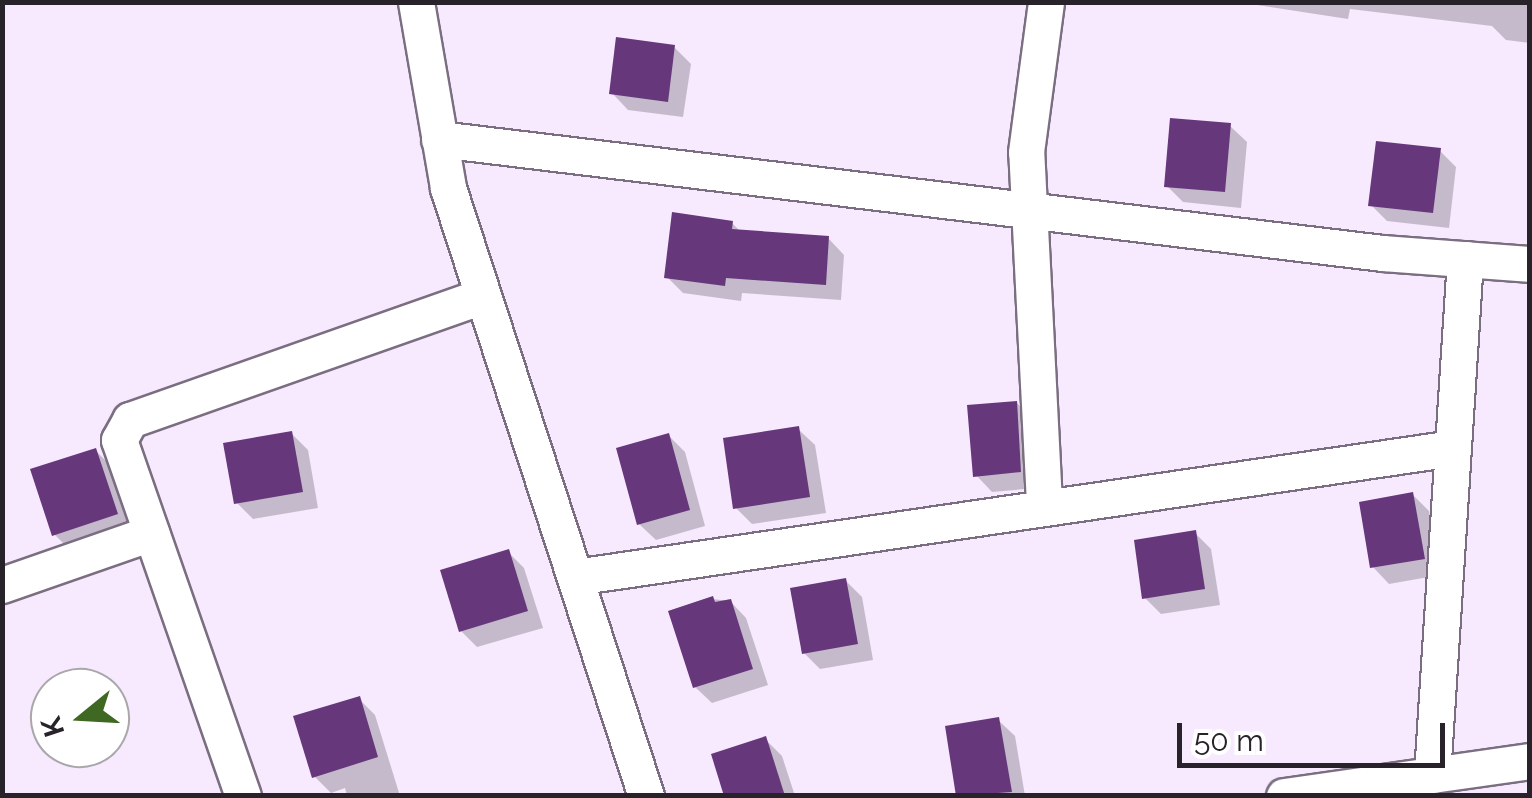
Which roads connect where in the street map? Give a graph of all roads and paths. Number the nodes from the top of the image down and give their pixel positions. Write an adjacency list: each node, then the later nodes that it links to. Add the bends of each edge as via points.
1 (416, 2): 3 (street)
2 (1046, 2): 4 (street, via 1026,152)
3 (439, 139): 4 (street); 7 (street)
4 (1030, 210): 5 (street); 9 (street)
5 (1466, 259): 6 (street); 8 (street)
6 (1530, 264)
7 (483, 296): 10 (street, via 130,420 119,440); 11 (street)
8 (1453, 448): 9 (street); 14 (street)
9 (1044, 503): 11 (street)
10 (151, 533): 12 (street); 15 (street)
11 (575, 577): 16 (street)
12 (2, 586)
13 (1530, 760): 14 (street)
14 (1432, 775): 17 (street)
15 (243, 796)
16 (646, 796)
17 (1284, 796)

